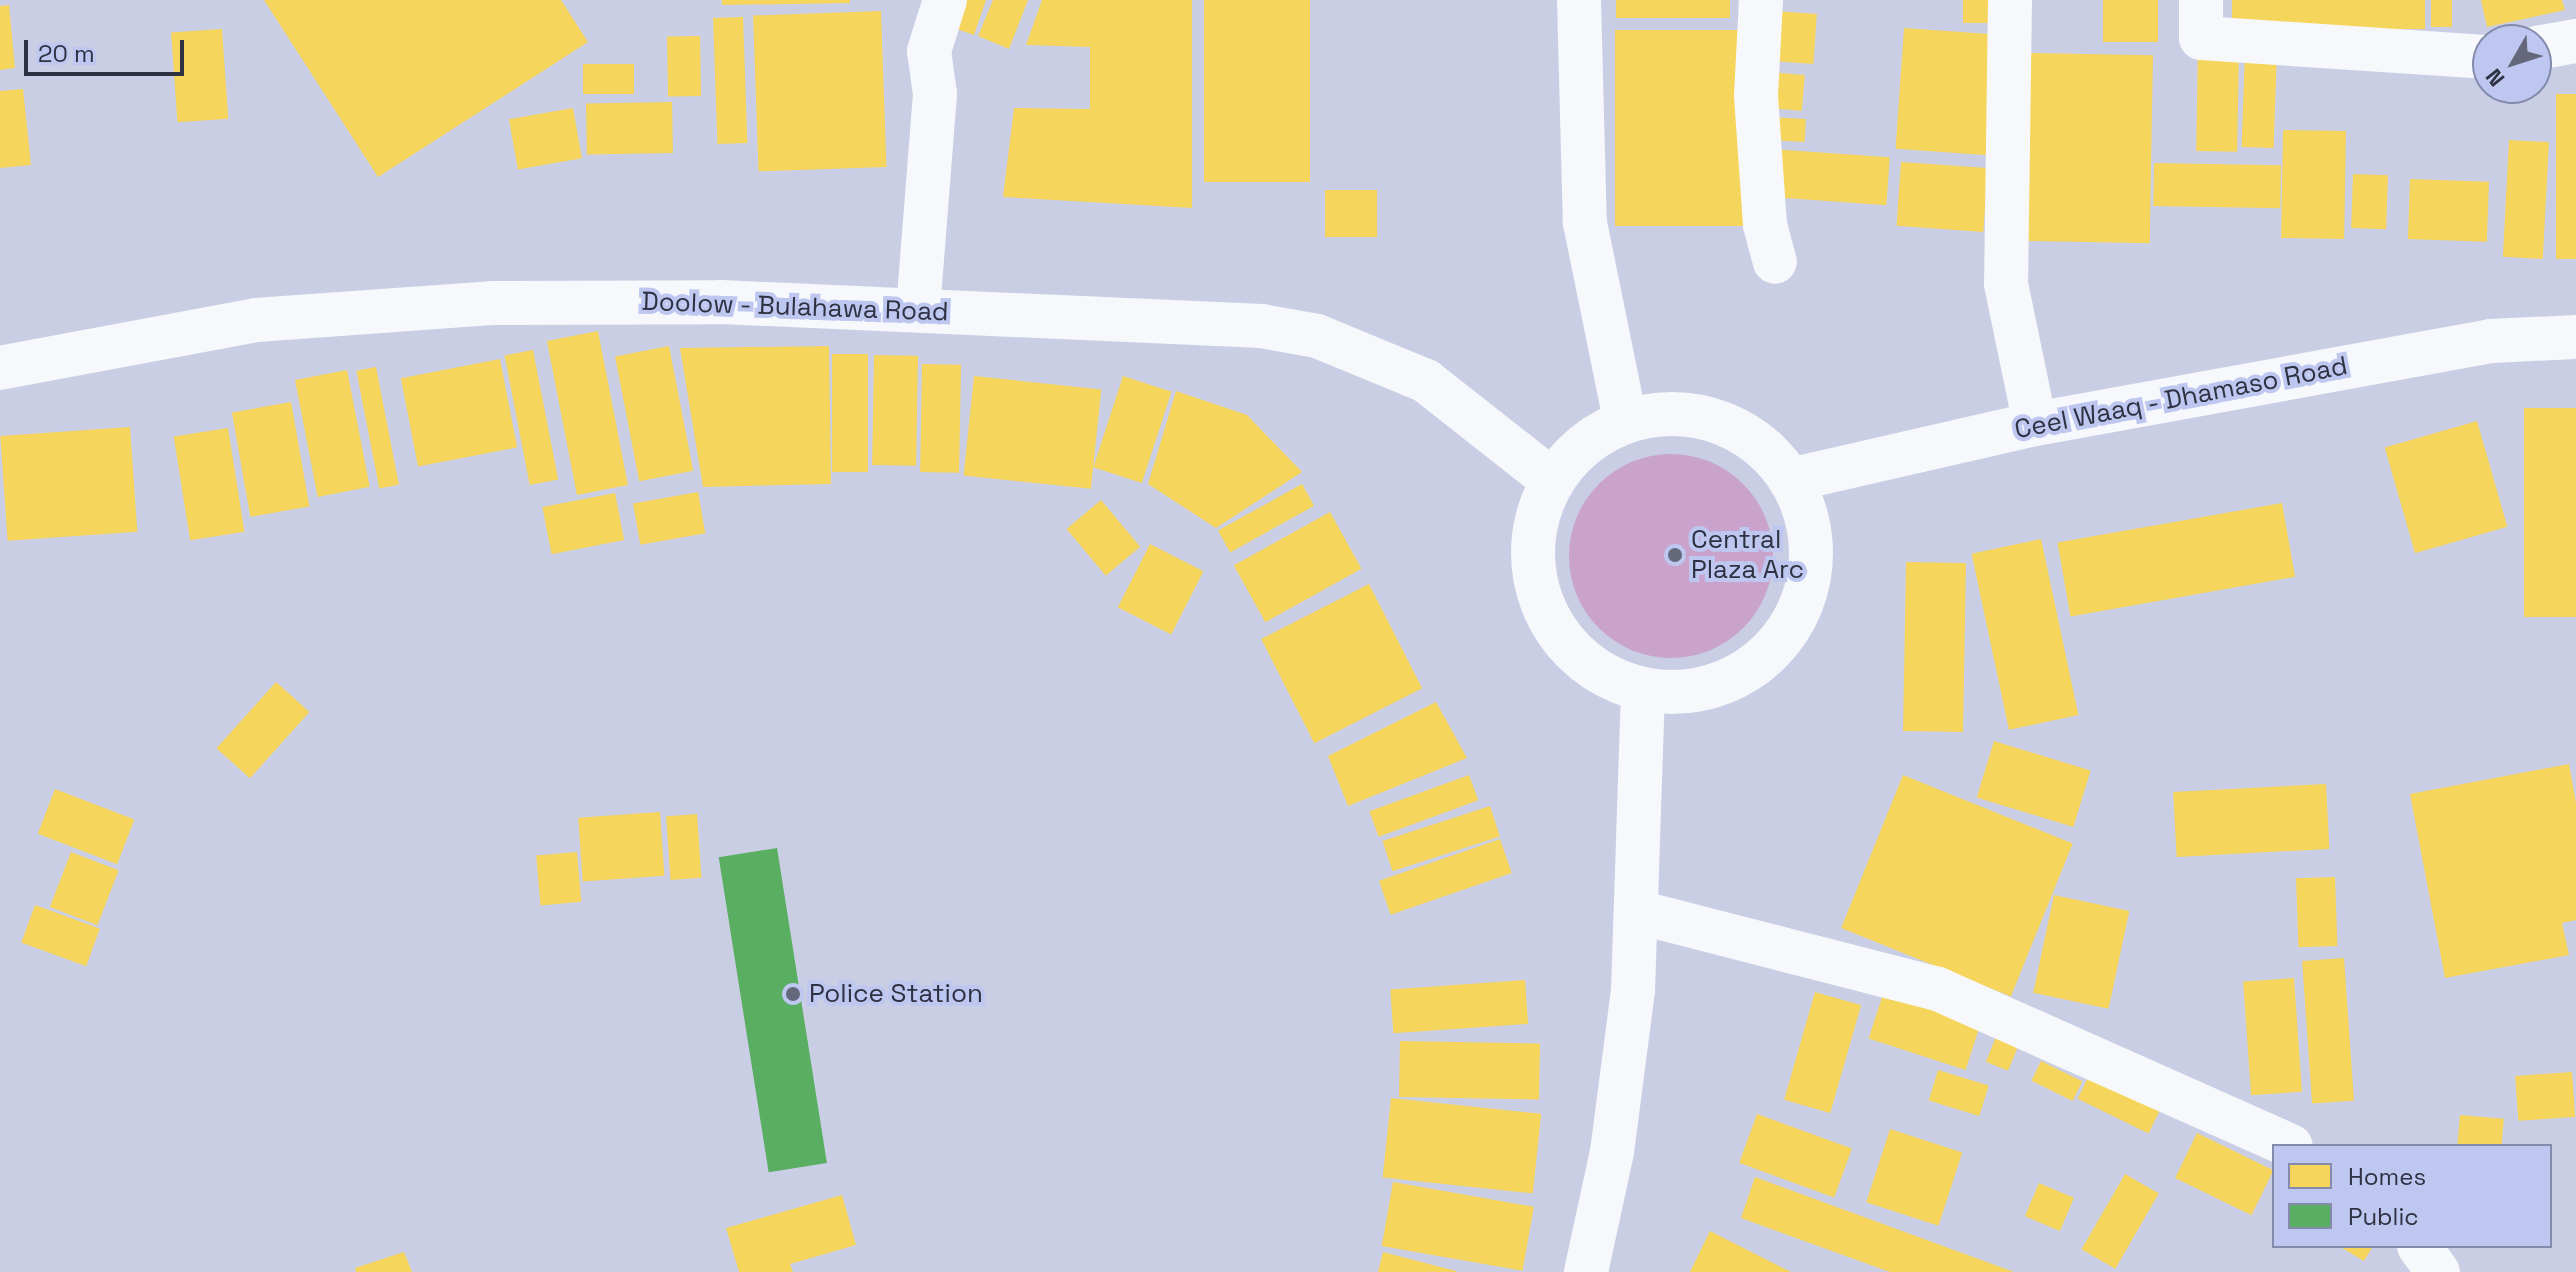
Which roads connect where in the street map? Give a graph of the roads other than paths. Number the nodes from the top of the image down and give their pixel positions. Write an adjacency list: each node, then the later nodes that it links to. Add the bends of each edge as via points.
1 (945, 0): 10 (main road, via 929,51 935,94)
2 (1579, 0): 13 (main road, via 1585,223)
3 (1761, 0): 9 (main road, via 1756,96 1765,225)
4 (2010, 0): 14 (main road, via 2006,284)
5 (2201, 0): 8 (main road, via 2201,38)
6 (2576, 41): 7 (main road)
7 (2552, 45)
8 (2472, 56)
9 (1775, 262)
10 (918, 310): 12 (main road, Doolow - Bulahawa Road, via 721,302 475,304 256,320); 15 (main road, Doolow - Bulahawa Road, via 1261,326 1317,336 1426,381)
11 (2576, 337): 14 (main road, Ceel Waaq - Dhamaso Road, via 2491,341)
12 (0, 368)
13 (1625, 420): 15 (main road, via 1584,443); 16 (main road, via 1673,413 1721,422 1762,446)
14 (2035, 424): 16 (main road, Ceel Waaq - Dhamaso Road)
15 (1552, 480): 17 (main road, via 1534,524 1533,572 1547,619 1577,657 1617,683)
16 (1790, 480): 17 (main road, via 1808,519 1811,564 1802,606 1780,643 1748,671 1708,689)
17 (1643, 689): 18 (main road)
18 (1638, 912): 19 (main road, via 1938,989); 21 (main road, via 1612,1152)
19 (2287, 1144)
20 (2420, 1248): 22 (main road)
21 (1586, 1272)
22 (2438, 1272)

